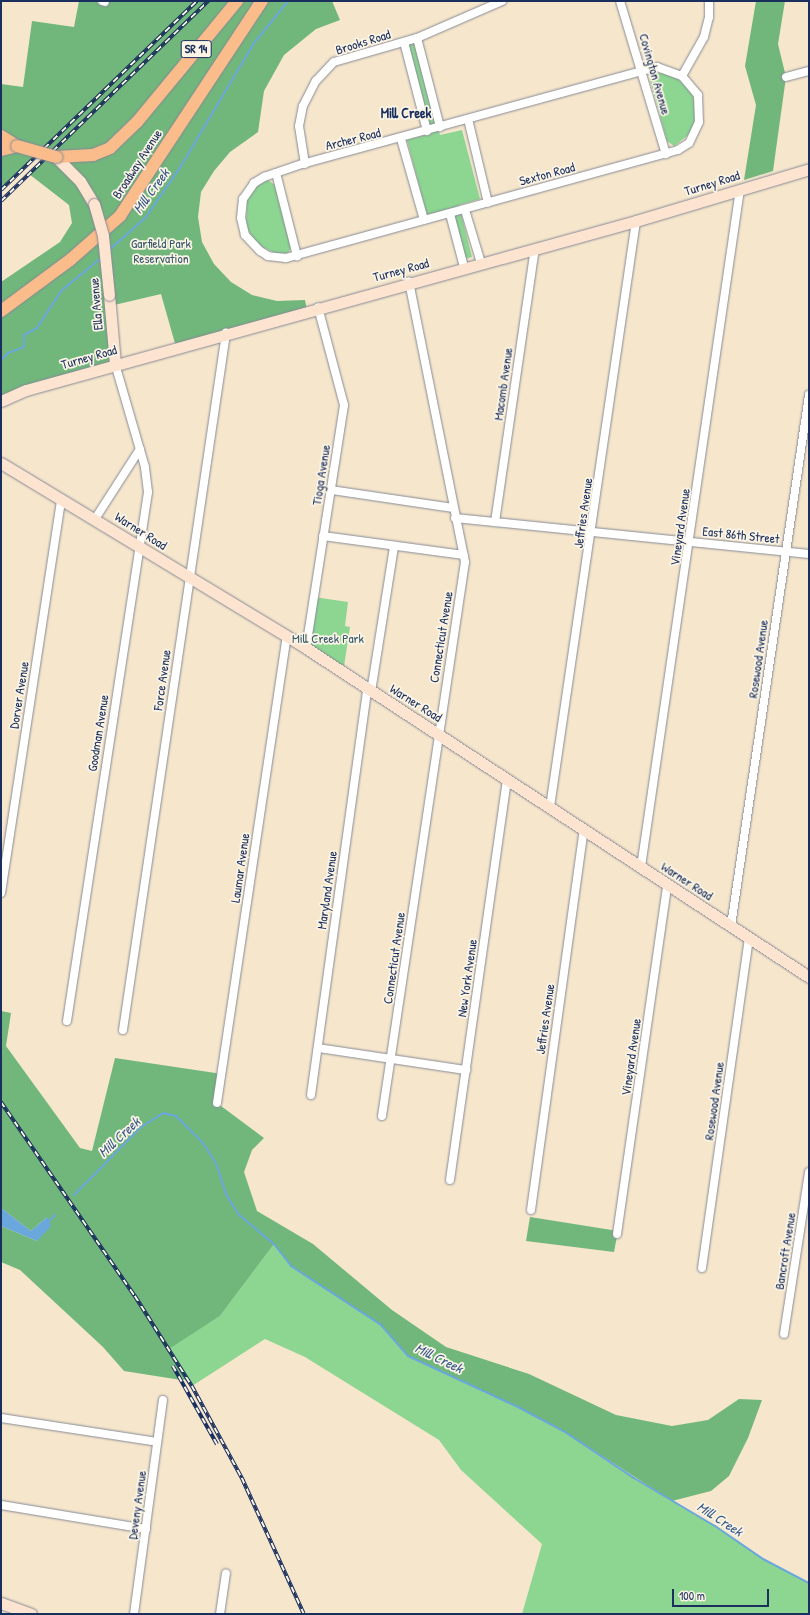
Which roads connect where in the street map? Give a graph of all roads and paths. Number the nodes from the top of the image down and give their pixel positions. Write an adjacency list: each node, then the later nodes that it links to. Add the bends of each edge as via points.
1 (102, 1): 7 (street)
2 (237, 1): 22 (main road, Broadway Avenue / SR 14, via 137,122 110,148 93,155)
3 (262, 1): 38 (main road, Broadway Avenue / SR 14, via 120,216 70,260)
4 (502, 1): 8 (street, Brooks Road)
5 (620, 1): 10 (street, Covington Avenue)
6 (710, 1): 12 (street, via 704,37)
7 (105, 2)
8 (416, 38): 9 (street, Brooks Road); 15 (street)
9 (404, 42): 16 (street); 23 (street, Brooks Road, via 334,62 316,81 304,106 299,126)
10 (642, 71): 12 (street, via 657,67); 14 (street, Archer Road); 21 (street, Covington Avenue)
11 (809, 71): 13 (street)
12 (682, 76): 21 (street, Sexton Road, via 698,96 700,122 689,143)
13 (786, 77)
14 (468, 119): 15 (street, Archer Road); 27 (street)
15 (440, 127): 16 (street, Archer Road)
16 (427, 131): 18 (street, Archer Road)
17 (1, 136): 19 (main road)
18 (402, 139): 23 (street, Archer Road); 30 (street)
19 (17, 146): 20 (main road, Broadway Avenue / SR 14); 22 (main road, Broadway Avenue / SR 14, bridge)
20 (1, 150)
21 (666, 154): 27 (street, Sexton Road)
22 (56, 157): 40 (main road, Ella Avenue, bridge, via 80,181 94,204 103,236)
23 (305, 164): 25 (street, Archer Road)
24 (809, 169): 26 (main road, Turney Road)
25 (276, 173): 33 (street); 33 (street, Archer Road, via 259,180 247,190 241,209 242,228 251,244 260,251 278,258)
26 (740, 189): 31 (main road, Turney Road); 53 (street, Vineyard Avenue)
27 (488, 203): 28 (street, Sexton Road)
28 (465, 210): 29 (street, Sexton Road); 34 (street)
29 (450, 214): 30 (street, Sexton Road); 35 (street)
30 (424, 220): 33 (street, Sexton Road)
31 (636, 221): 32 (main road, Turney Road); 51 (street, Jeffries Avenue)
32 (535, 249): 34 (main road, Turney Road); 50 (street, Macomb Avenue)
33 (297, 256)
34 (481, 263): 35 (main road, Turney Road)
35 (464, 267): 36 (main road, Turney Road)
36 (409, 282): 37 (main road, Turney Road); 47 (street, Connecticut Avenue)
37 (318, 307): 39 (main road, Turney Road); 45 (street, Tioga Avenue, via 344,405)
38 (1, 311)
39 (226, 333): 40 (main road, Turney Road); 59 (street, Force Avenue)
40 (115, 364): 42 (main road, Turney Road, via 26,390); 43 (street, Ella Avenue)
41 (809, 395): 56 (street, Rosewood Avenue)
42 (1, 401)
43 (140, 449): 49 (street); 54 (street, Goodman Avenue, via 148,492)
44 (1, 463): 46 (main road, Warner Road)
45 (331, 490): 47 (street); 52 (street, Tioga Avenue)
46 (60, 500): 49 (main road, Warner Road); 69 (street, Dorver Avenue)
47 (453, 508): 48 (street, Connecticut Avenue)
48 (455, 518): 50 (street, East 86th Street); 58 (street, Connecticut Avenue)
49 (95, 519): 54 (main road, Warner Road)
50 (495, 522): 51 (street, East 86th Street)
51 (592, 532): 53 (street, East 86th Street); 65 (street, Jeffries Avenue)
52 (323, 536): 55 (street); 61 (street, Tioga Avenue)
53 (690, 542): 56 (street, East 86th Street); 67 (street, Vineyard Avenue)
54 (138, 546): 59 (main road, Warner Road); 73 (street, Goodman Avenue)
55 (394, 546): 58 (street); 62 (street, Maryland Avenue)
56 (786, 552): 57 (street, East 86th Street); 70 (street, Rosewood Avenue)
57 (809, 554)
58 (464, 555): 63 (street, Connecticut Avenue)
59 (189, 576): 60 (main road, Warner Road); 74 (street, Force Avenue)
60 (286, 637): 61 (main road, Warner Road); 79 (street, Laumar Avenue)
61 (306, 648): 62 (main road, Warner Road)
62 (369, 691): 63 (main road, Warner Road); 75 (street, Maryland Avenue)
63 (438, 734): 64 (main road, Warner Road); 76 (street, Connecticut Avenue)
64 (507, 779): 65 (main road, Warner Road); 77 (street, New York Avenue)
65 (550, 807): 66 (main road, Warner Road)
66 (584, 830): 67 (main road, Warner Road); 83 (street, Jeffries Avenue)
67 (641, 867): 68 (main road, Warner Road)
68 (667, 884): 70 (main road, Warner Road); 84 (street, Vineyard Avenue)
69 (1, 893)
70 (732, 926): 71 (main road, Warner Road)
71 (749, 938): 72 (main road, Warner Road); 85 (street, Rosewood Avenue)
72 (809, 977)
73 (67, 1021)
74 (123, 1030)
75 (318, 1048): 76 (street); 78 (street, Maryland Avenue)
76 (392, 1059): 77 (street); 80 (street, Connecticut Avenue)
77 (466, 1070): 82 (street, New York Avenue)
78 (311, 1094)
79 (217, 1103)
80 (382, 1116)
81 (809, 1172): 86 (street, Bancroft Avenue)
82 (450, 1180)
83 (530, 1210)
84 (617, 1234)
85 (702, 1268)
86 (784, 1334)
87 (163, 1400): 89 (street, Deveny Avenue)
88 (1, 1418): 89 (street)
89 (157, 1442): 91 (street, Deveny Avenue)
90 (1, 1505): 91 (street)
91 (146, 1529): 95 (street, Deveny Avenue)
92 (226, 1573): 96 (street)
93 (1, 1603): 94 (main road)
94 (31, 1614)
95 (134, 1614)
96 (220, 1614)

